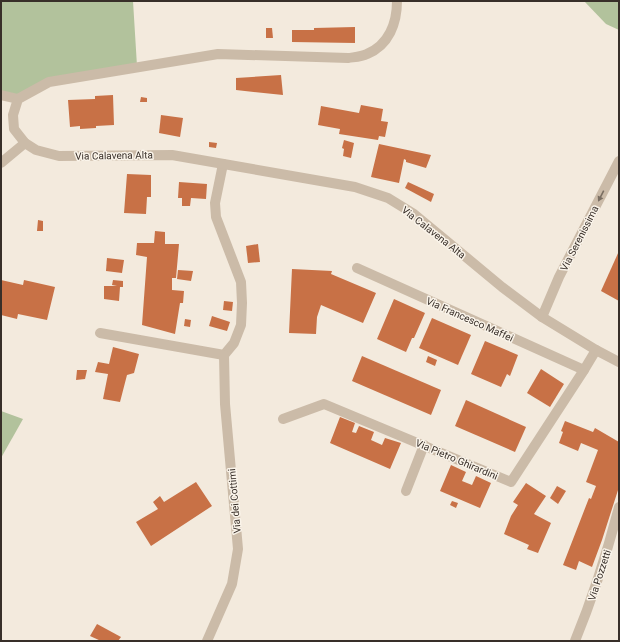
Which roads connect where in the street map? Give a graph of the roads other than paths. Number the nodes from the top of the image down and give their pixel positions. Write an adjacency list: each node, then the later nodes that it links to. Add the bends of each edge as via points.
1 (398, 1): 3 (street, via 393,29 383,44 366,54 348,58 218,54 49,82)
2 (1, 94): 3 (street)
3 (18, 99): 4 (street, Via Calavena Alta, via 13,115 14,128)
4 (25, 143): 6 (street); 7 (street, Via Calavena Alta, via 36,150 59,156 172,155)
5 (619, 161): 9 (street, Via Serenissima, one-way to 9, via 559,277)
6 (1, 163)
7 (223, 164): 9 (street, Via Calavena Alta, via 355,187 388,198 414,214); 12 (street, via 215,203 216,218 240,282 242,303 241,325 234,343)
8 (357, 268): 14 (street, Via Francesco Maffei)
9 (542, 317): 11 (street, Via Calavena Alta)
10 (100, 333): 12 (street)
11 (596, 350): 13 (street, Via Calavena Alta); 14 (street, Via Pietro Ghirardini)
12 (224, 355): 19 (street, Via dei Cottimi, via 225,404 238,549 232,584)
13 (619, 362)
14 (584, 370): 16 (street, Via Pietro Ghirardini, via 511,482)
15 (283, 419): 16 (street, Via Pietro Ghirardini, via 324,404)
16 (424, 446): 17 (street)
17 (406, 491)
18 (619, 507): 20 (street, Via Pozzetti, via 606,557)
19 (207, 641)
20 (575, 641)

